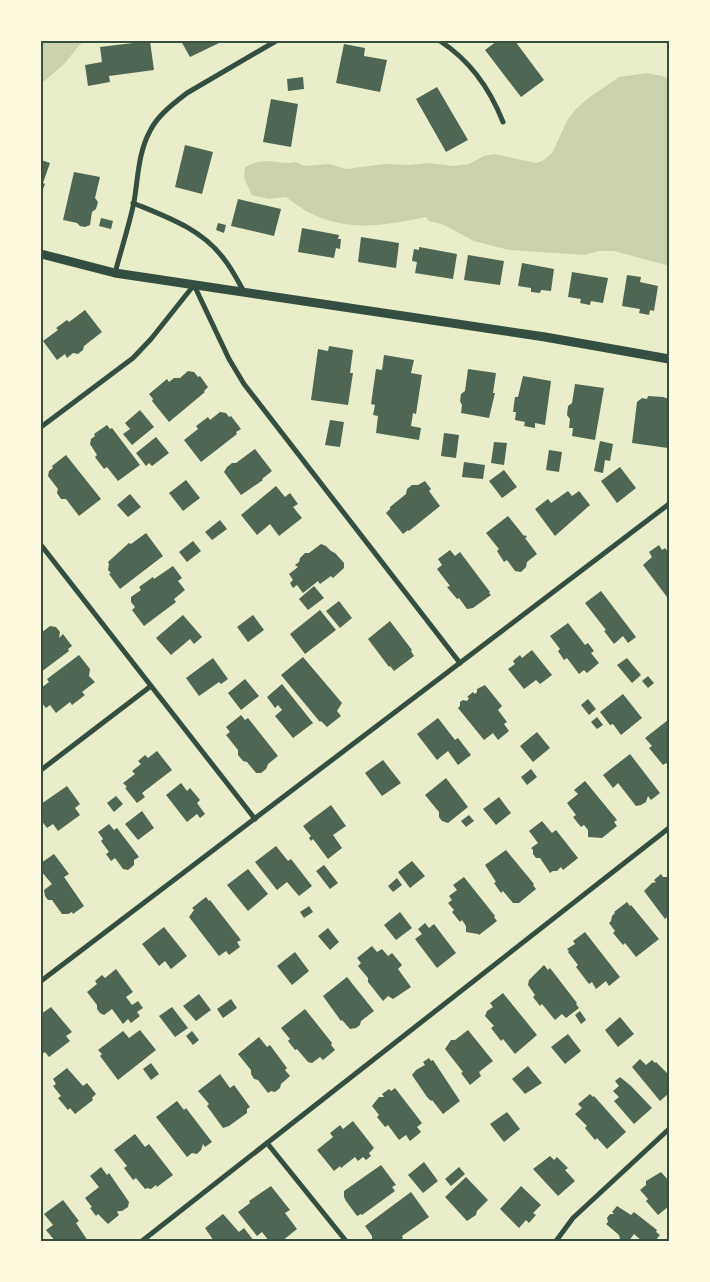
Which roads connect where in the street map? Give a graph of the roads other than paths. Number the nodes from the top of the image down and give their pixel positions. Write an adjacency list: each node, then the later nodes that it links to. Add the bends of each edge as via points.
1 (276, 41): 4 (street, via 187,93 160,116 146,138)
2 (440, 41): 3 (street, via 476,72)
3 (503, 122)
4 (134, 203): 6 (street); 8 (street, via 172,219 206,239 224,259)
5 (41, 254): 6 (street)
6 (115, 273): 7 (street)
7 (194, 285): 8 (street); 10 (street, via 133,358); 13 (street, via 244,384)
8 (245, 293): 9 (street, via 545,337)
9 (669, 359)
10 (41, 427)
11 (669, 504): 13 (street)
12 (41, 546): 14 (street)
13 (460, 663): 16 (street)
14 (151, 686): 15 (street); 16 (street)
15 (41, 770)
16 (255, 819): 18 (street)
17 (669, 828): 20 (street)
18 (41, 981)
19 (669, 1129): 23 (street, via 573,1218)
20 (268, 1143): 21 (street); 22 (street)
21 (142, 1241)
22 (346, 1241)
23 (556, 1241)

